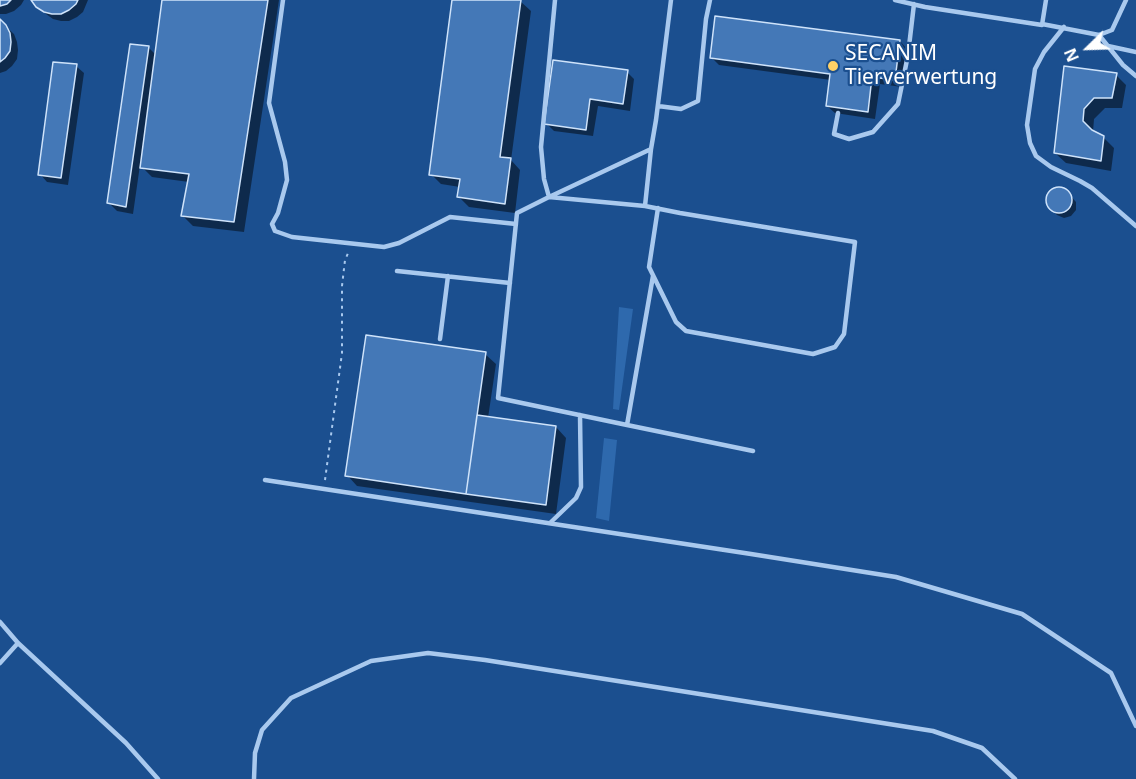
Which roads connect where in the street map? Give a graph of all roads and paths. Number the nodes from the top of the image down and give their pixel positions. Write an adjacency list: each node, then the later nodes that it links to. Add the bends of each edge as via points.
1 (283, 0): 23 (lane, via 269,103 287,180 272,224 275,231 292,237)
2 (555, 0): 18 (lane, via 541,147)
3 (671, 0): 15 (lane)
4 (710, 0): 15 (lane, via 698,101 681,109)
5 (895, 0): 8 (lane)
6 (1046, 0): 9 (lane)
7 (1126, 0): 11 (lane, via 1112,30)
8 (914, 4): 9 (lane); 16 (lane, via 898,104 873,132 849,139 834,134)
9 (1042, 24): 10 (lane)
10 (1064, 27): 11 (lane); 22 (lane, via 1035,69 1027,125 1030,143 1036,156 1092,188)
11 (1099, 35): 12 (lane)
12 (1108, 46): 13 (lane); 14 (lane)
13 (1136, 52)
14 (1136, 76)
15 (658, 106): 17 (lane)
16 (838, 113)
17 (651, 149): 18 (lane); 19 (lane)
18 (549, 197): 19 (lane); 21 (lane, via 517,213)
19 (645, 206): 20 (lane)
20 (658, 208): 26 (lane, via 649,267); 26 (lane, via 855,242 844,334 835,347 813,354 686,331 676,322)
21 (516, 224): 23 (lane, via 450,217 399,243 384,247); 27 (lane)
22 (1136, 226)
23 (351, 244): 33 (path, via 344,269 342,352)
24 (397, 271): 25 (lane)
25 (448, 276): 27 (lane); 28 (lane)
26 (653, 276): 30 (lane)
27 (510, 283): 29 (lane, via 498,398)
28 (440, 339)
29 (580, 415): 30 (lane); 34 (lane, via 580,487 576,498)
30 (627, 425): 31 (lane)
31 (753, 451)
32 (265, 480): 33 (lane)
33 (324, 489): 34 (lane)
34 (550, 523): 39 (lane, via 896,578 1022,614 1111,674)
35 (0, 622): 36 (lane)
36 (18, 643): 37 (lane); 40 (lane, via 126,743)
37 (2, 657): 38 (lane)
38 (0, 663)
39 (1136, 726)
40 (158, 779)
41 (254, 779): 42 (lane, via 255,753 262,730 291,698 371,662 428,653 933,731 982,748)
42 (1015, 779)

